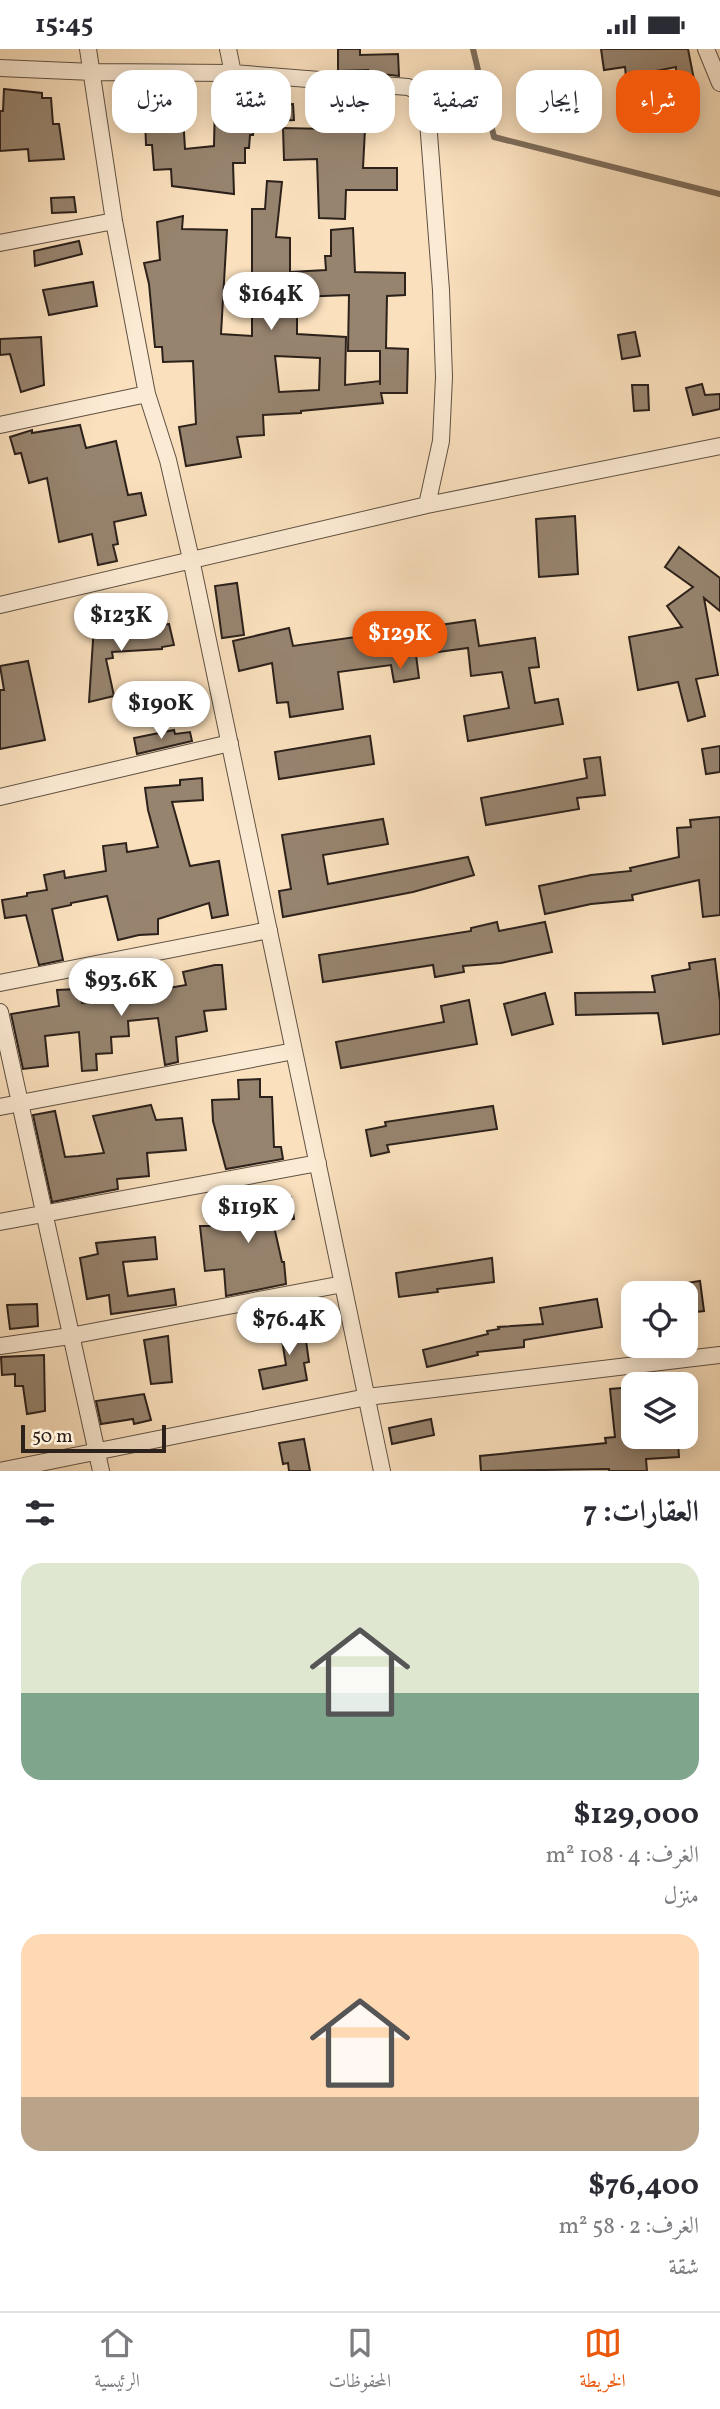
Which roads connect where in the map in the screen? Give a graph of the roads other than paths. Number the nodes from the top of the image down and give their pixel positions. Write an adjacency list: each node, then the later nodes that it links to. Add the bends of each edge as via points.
1 (88, 49): 6 (street)
2 (229, 49): 5 (street)
3 (706, 49): 9 (street)
4 (0, 68): 6 (street)
5 (232, 70)
6 (93, 72): 7 (street); 10 (street)
7 (211, 73)
8 (291, 78): 15 (street, via 408,87 422,93 427,108 444,377 441,441)
9 (720, 83)
10 (114, 221): 11 (street); 12 (street)
11 (0, 243)
12 (147, 394): 13 (street); 16 (street)
13 (0, 425)
14 (720, 446): 15 (street)
15 (426, 505): 16 (street)
16 (191, 559): 17 (street); 18 (street)
17 (0, 605)
18 (230, 743): 19 (street); 20 (street)
19 (0, 797)
20 (269, 930): 21 (street); 23 (street)
21 (0, 983)
22 (0, 1012): 24 (street)
23 (295, 1051): 24 (street); 26 (street)
24 (20, 1104): 25 (street); 27 (street)
25 (0, 1107)
26 (318, 1163): 27 (street); 29 (street)
27 (45, 1215): 28 (street); 30 (street)
28 (0, 1222)
29 (343, 1284): 30 (street); 33 (street)
30 (70, 1336): 31 (street); 34 (street)
31 (0, 1346)
32 (720, 1355): 33 (street)
33 (367, 1397): 34 (street); 37 (street)
34 (97, 1453): 35 (street); 36 (street)
35 (0, 1471)
36 (101, 1471)
37 (382, 1471)

